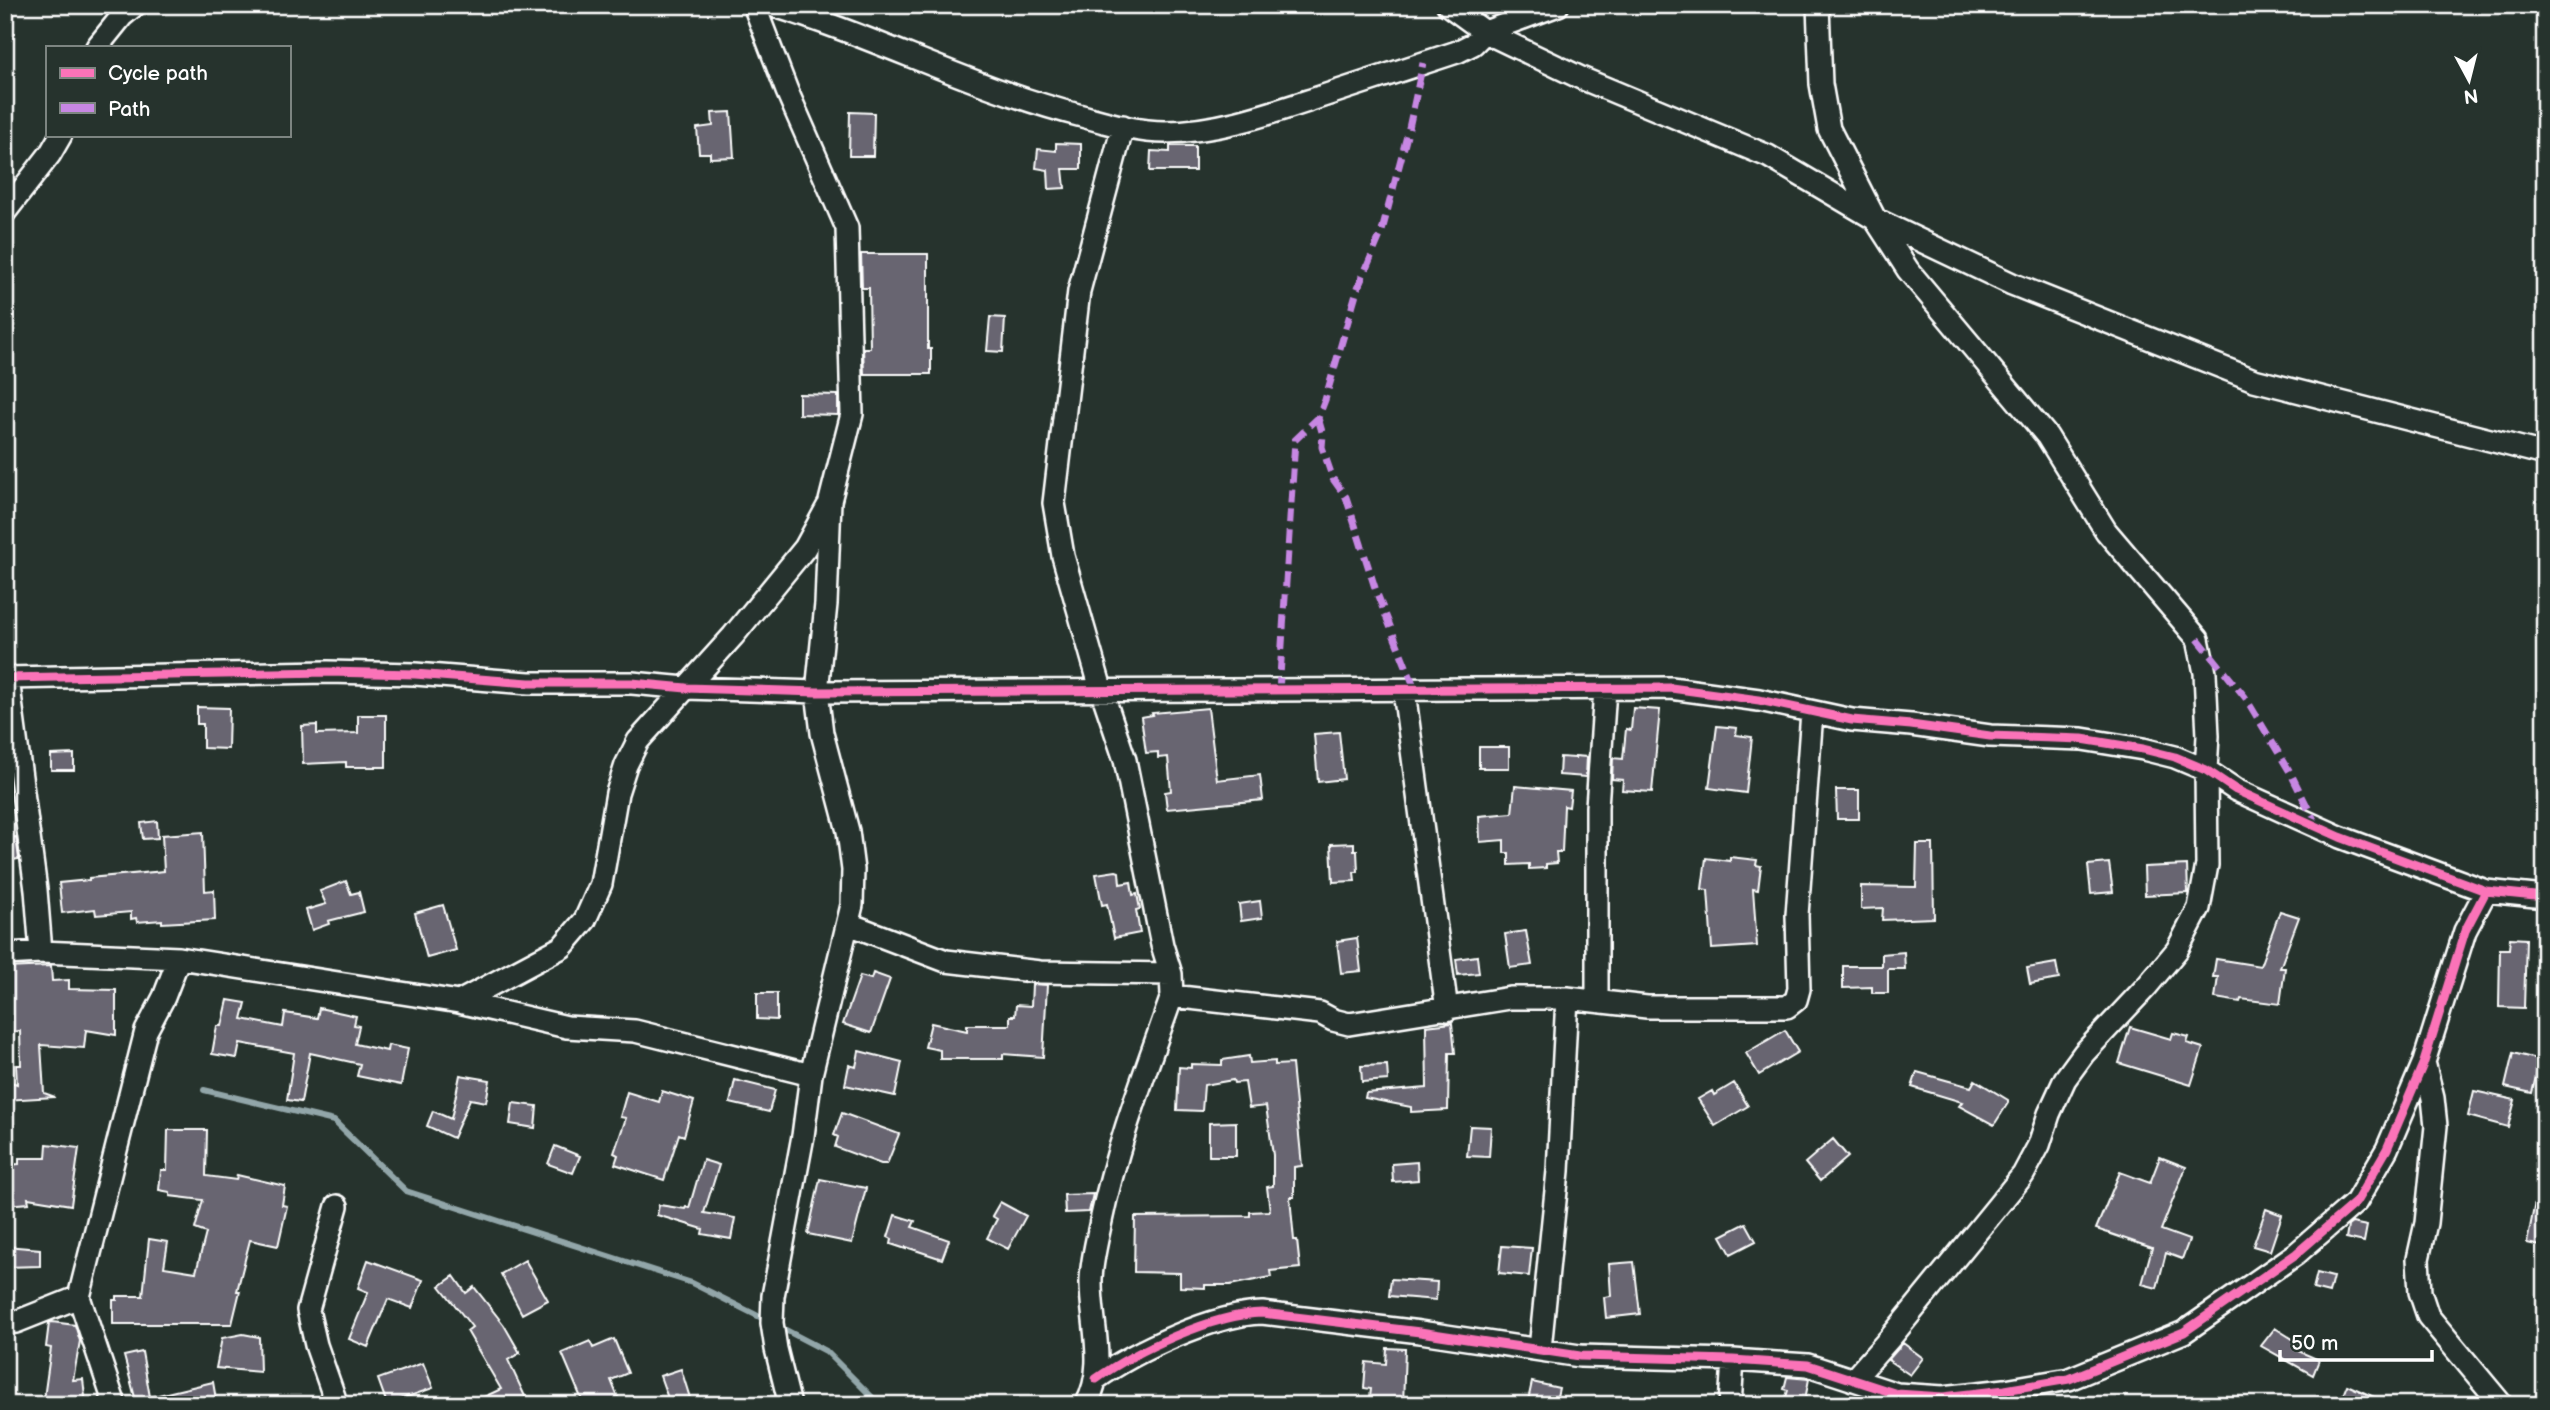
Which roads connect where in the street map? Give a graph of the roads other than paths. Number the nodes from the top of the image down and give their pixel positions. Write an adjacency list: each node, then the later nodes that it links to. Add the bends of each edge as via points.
1 (135, 5): 8 (street)
2 (754, 5): 14 (street, via 847,228 852,414)
3 (771, 5): 9 (street, via 1000,92)
4 (1448, 5): 7 (street)
5 (1558, 5): 7 (street)
6 (1818, 5): 12 (street, via 1822,96 1829,129)
7 (1485, 32): 9 (street, via 1457,52 1241,120 1192,131); 12 (street, via 1581,78 1768,156)
8 (98, 46)
9 (1123, 126): 17 (street, via 1079,291 1054,503 1063,556)
10 (60, 136): 11 (street)
11 (5, 212)
12 (1875, 219): 13 (street, via 2012,284 2253,380); 22 (street, via 1908,270 2047,436 2106,531 2198,639 2205,673)
13 (2545, 454)
14 (830, 501): 16 (street, via 806,548); 20 (street)
15 (7, 679): 16 (street, via 328,672); 26 (street)
16 (686, 688): 20 (street); 33 (street, via 638,741 626,765 601,884 585,920 562,947)
17 (1101, 689): 19 (street); 20 (street); 29 (street, via 1125,760)
18 (1605, 689): 19 (street); 21 (street, via 1671,688); 32 (street, via 1597,807)
19 (1404, 691): 34 (street)
20 (817, 692): 25 (street, via 822,733 848,831 853,870)
21 (1812, 712): 22 (street, via 1990,736 2082,739 2143,748); 32 (street, via 1797,915 1796,1000 1787,1007 1647,1007)
22 (2206, 770): 23 (street, via 2236,790 2340,837); 43 (street, via 2207,865 2199,908 2177,950 2065,1079 2023,1175)
23 (2486, 891): 24 (street); 35 (street, via 2465,931)
24 (2545, 897)
25 (849, 924): 29 (street, via 946,961 1040,972); 36 (street)
26 (41, 952): 27 (street); 28 (street)
27 (5, 954)
28 (179, 958): 33 (street); 38 (street, via 146,1031)
29 (1171, 974): 30 (street)
30 (1172, 996): 34 (street, via 1320,1013 1349,1024); 42 (street, via 1107,1190 1095,1250 1091,1299)
31 (1567, 998): 32 (street); 34 (street, via 1510,998); 40 (street, via 1558,1171)
32 (1597, 1001)
33 (459, 1002): 36 (street, via 567,1027 635,1031)
34 (1447, 1010)
35 (2424, 1062): 43 (street, via 2387,1149 2356,1202 2296,1254 2184,1332 2069,1378 2005,1390 1897,1394); 49 (street, via 2436,1126 2418,1259 2420,1292 2428,1316)
36 (811, 1075): 46 (street, via 773,1296 776,1349)
37 (337, 1206): 45 (street, via 309,1310)
38 (79, 1297): 39 (street); 44 (street)
39 (5, 1323)
40 (1540, 1349): 41 (street, via 1580,1356); 42 (street, via 1246,1314 1151,1348)
41 (1733, 1360): 43 (street, via 1808,1365); 48 (street)
42 (1096, 1379): 47 (street)
43 (1853, 1380)
44 (115, 1405)
45 (337, 1405)
46 (790, 1405)
47 (1086, 1405)
48 (1730, 1405)
49 (2502, 1405)

